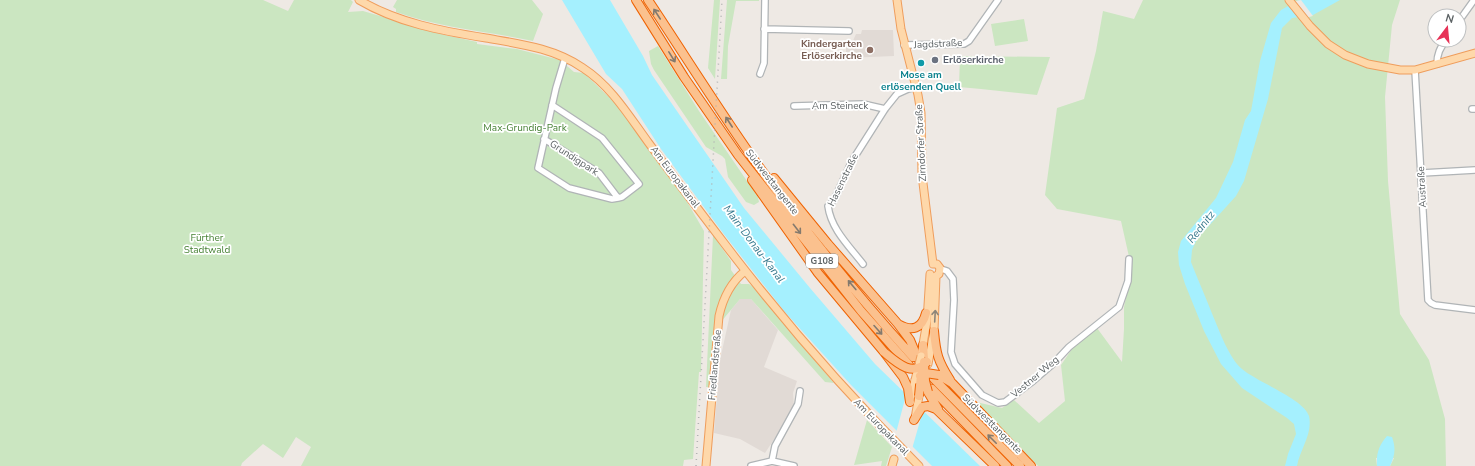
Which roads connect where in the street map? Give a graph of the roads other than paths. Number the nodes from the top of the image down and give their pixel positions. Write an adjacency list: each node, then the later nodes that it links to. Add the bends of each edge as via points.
1 (359, 0): 15 (main road, Am Europakanal, via 394,17 420,25 532,46)
2 (636, 0): 24 (highway, Südwesttangente / G108, one-way to 24, via 684,77)
3 (648, 0): 25 (highway, Südwesttangente / G108, one-way to 3)
4 (765, 0): 10 (street)
5 (897, 0): 12 (main road, Zirndorfer Straße)
6 (998, 0): 12 (street, Jagdstraße, via 969,42)
7 (1474, 0): 9 (street)
8 (1290, 1): 17 (main road, via 1328,44 1353,59 1376,66)
9 (1467, 10)
10 (764, 29): 11 (street); 18 (street, via 764,63)
11 (849, 31)
12 (904, 45): 19 (main road, Zirndorfer Straße)
13 (1440, 48): 16 (street)
14 (1475, 53): 16 (main road)
15 (565, 58): 20 (street, Grundigpark); 33 (main road, Am Europakanal, via 592,74 620,104)
16 (1437, 64): 17 (main road)
17 (1415, 70): 27 (street, Austraße)
18 (760, 74)
19 (916, 87): 22 (street, Hasenstraße, via 897,94); 31 (main road, Zirndorfer Straße, via 921,113 922,175)
20 (552, 105): 23 (street, Grundigpark); 28 (street, via 602,138 639,184)
21 (794, 106): 22 (street, Am Steineck, via 863,104)
22 (885, 109): 30 (street, Hasenstraße, via 852,161 834,200 828,206 834,227)
23 (544, 139): 28 (street, Grundigpark, via 599,173); 28 (street, Grundigpark, via 538,168 569,188 612,199)
24 (738, 155): 40 (highway, via 744,169 814,267); 41 (highway, Südwesttangente / G108, one-way to 41, via 861,311)
25 (751, 155): 37 (highway, via 775,179); 42 (highway, Südwesttangente / G108, one-way to 25, via 833,262)
26 (1475, 170): 27 (street)
27 (1422, 173): 35 (street, Austraße, via 1428,300 1435,305)
28 (618, 198)
29 (1128, 259): 32 (street, Vestner Weg, via 1128,281 1119,307 1069,346 1033,381 1005,402 998,403 982,395 955,364 951,352 954,279 947,271)
30 (863, 264)
31 (933, 264): 32 (main road, via 939,265); 34 (main road, via 929,268)
32 (940, 269): 34 (main road, via 939,274)
33 (745, 271): 52 (main road, Friedlandstraße, via 726,294 719,316); 55 (main road, Am Europakanal, via 845,390)
34 (933, 275): 36 (main road); 38 (main road, one-way to 34)
35 (1475, 310)
36 (926, 313): 37 (highway, via 923,323 916,328 906,328); 39 (main road)
37 (898, 324): 42 (highway)
38 (934, 331): 42 (main road); 44 (highway, via 937,355)
39 (923, 345): 42 (highway)
40 (883, 351): 42 (highway, bridge, via 904,367 915,370); 48 (highway, bridge, via 904,380)
41 (909, 365)
42 (922, 365): 43 (highway, bridge); 47 (highway, bridge); 48 (main road); 49 (highway, bridge, via 928,392)
43 (936, 377): 44 (highway); 58 (highway, Südwesttangente, one-way to 43)
44 (952, 383): 59 (highway)
45 (932, 390): 57 (highway, Südwesttangente)
46 (800, 391): 51 (street, via 798,404 775,446)
47 (919, 396): 50 (main road)
48 (910, 402)
49 (942, 415): 50 (highway, via 932,407 925,406 919,410); 56 (highway)
50 (914, 420)
51 (772, 461): 53 (street); 54 (street)
52 (706, 466)
53 (751, 466)
54 (794, 466)
55 (919, 466)
56 (995, 466)
57 (1007, 466)
58 (1020, 466)
59 (1031, 466)

